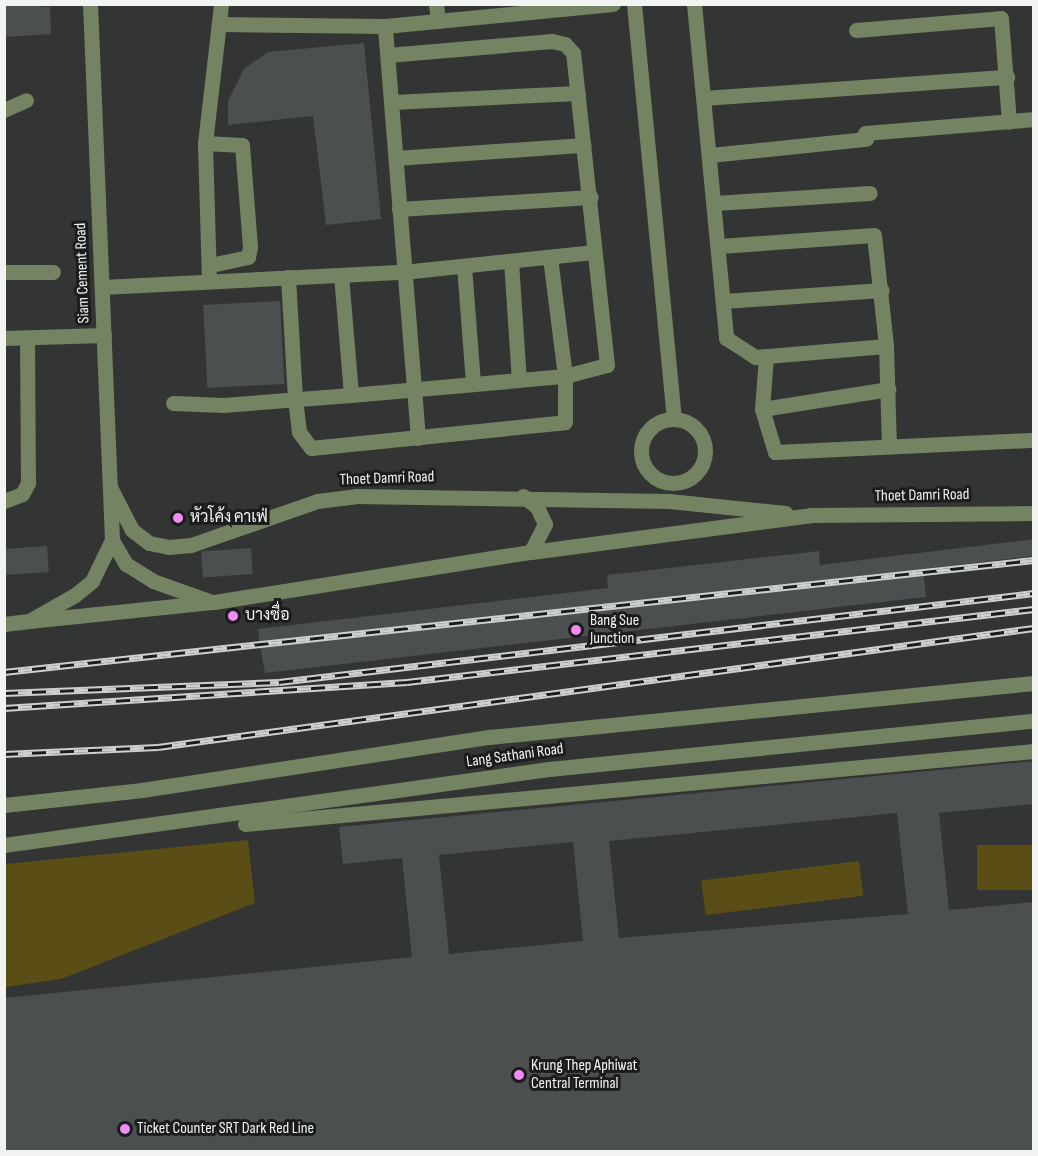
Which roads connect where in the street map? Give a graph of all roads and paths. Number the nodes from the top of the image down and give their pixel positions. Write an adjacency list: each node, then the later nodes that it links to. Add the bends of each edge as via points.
1 (90, 4): 39 (street, Siam Cement Road)
2 (221, 4): 8 (street)
3 (436, 4): 7 (street)
4 (613, 4): 7 (street)
5 (634, 4): 56 (street)
6 (694, 4): 14 (street)
7 (438, 21): 9 (street)
8 (220, 24): 9 (street); 20 (street)
9 (385, 26): 11 (street)
10 (856, 30): 12 (street, via 993,14 1001,18 1005,28)
11 (388, 55): 13 (street, via 565,44 573,53); 16 (street)
12 (1007, 78): 14 (street); 19 (street)
13 (578, 93): 16 (street); 21 (street)
14 (704, 98): 22 (street)
15 (26, 100): 17 (street)
16 (392, 102): 23 (street)
17 (4, 110)
18 (1034, 119): 19 (street)
19 (1009, 122): 22 (street)
20 (205, 143): 36 (street); 36 (street, via 242,145 250,246 248,256)
21 (584, 145): 23 (street); 25 (street)
22 (710, 155): 26 (street)
23 (396, 159): 27 (street)
24 (870, 193): 26 (street)
25 (591, 197): 27 (street); 29 (street)
26 (715, 203): 28 (street)
27 (399, 209): 35 (street)
28 (720, 246): 40 (street, via 874,235); 41 (street)
29 (594, 252): 30 (street); 47 (street, via 607,365)
30 (550, 257): 31 (street); 47 (street)
31 (510, 261): 32 (street); 48 (street)
32 (464, 266): 35 (street); 49 (street)
33 (4, 272): 34 (street)
34 (53, 272)
35 (403, 272): 37 (street); 50 (street)
36 (210, 273): 38 (street); 39 (street)
37 (341, 275): 38 (street); 52 (street)
38 (288, 277): 53 (street)
39 (102, 287): 42 (street, Siam Cement Road)
40 (882, 290): 41 (street); 45 (street)
41 (724, 301): 46 (street, via 726,338 745,354)
42 (104, 335): 44 (street); 61 (street, Siam Cement Road)
43 (4, 338): 44 (street)
44 (27, 340): 63 (street, via 28,483 22,494)
45 (886, 346): 46 (street); 51 (street)
46 (766, 356): 55 (street)
47 (565, 376): 48 (street); 57 (street, via 568,414 557,426)
48 (519, 380): 49 (street)
49 (473, 384): 50 (street)
50 (414, 389): 52 (street); 57 (street)
51 (888, 389): 55 (street); 59 (street)
52 (351, 395): 53 (street)
53 (295, 399): 54 (street); 57 (street, via 299,432 311,448)
54 (173, 403)
55 (762, 409): 59 (street, via 775,452)
56 (674, 418): 60 (street, via 653,424 641,443 644,465); 60 (street, via 693,425 705,453 691,478)
57 (418, 438)
58 (1034, 440): 59 (street)
59 (889, 446)
60 (671, 483): 64 (street)
61 (110, 487): 62 (street, Thoet Damri Road, via 132,530 149,543 169,547 191,545 317,501 356,496); 67 (street, Siam Cement Road)
62 (523, 496): 64 (street, Thoet Damri Road); 68 (street, via 537,507 545,524)
63 (4, 501)
64 (669, 501): 66 (street, Thoet Damri Road)
65 (1034, 513): 66 (street, Thoet Damri Road)
66 (811, 516): 68 (street, Thoet Damri Road)
67 (112, 540): 69 (street, via 126,564 144,575); 70 (street, Thoet Damri Road, via 92,580)
68 (531, 552): 69 (street, Thoet Damri Road)
69 (214, 602): 70 (street, Thoet Damri Road)
70 (29, 621): 71 (street, Thoet Damri Road)
71 (4, 624)
72 (1034, 683): 75 (street, Lang Sathani Road, via 489,737 142,790)
73 (1034, 721): 76 (street, Lang Sathani Road, via 549,769)
74 (1034, 751): 76 (street, via 556,799)
75 (4, 805)
76 (113, 834): 77 (street, Lang Sathani Road)
77 (4, 845)

